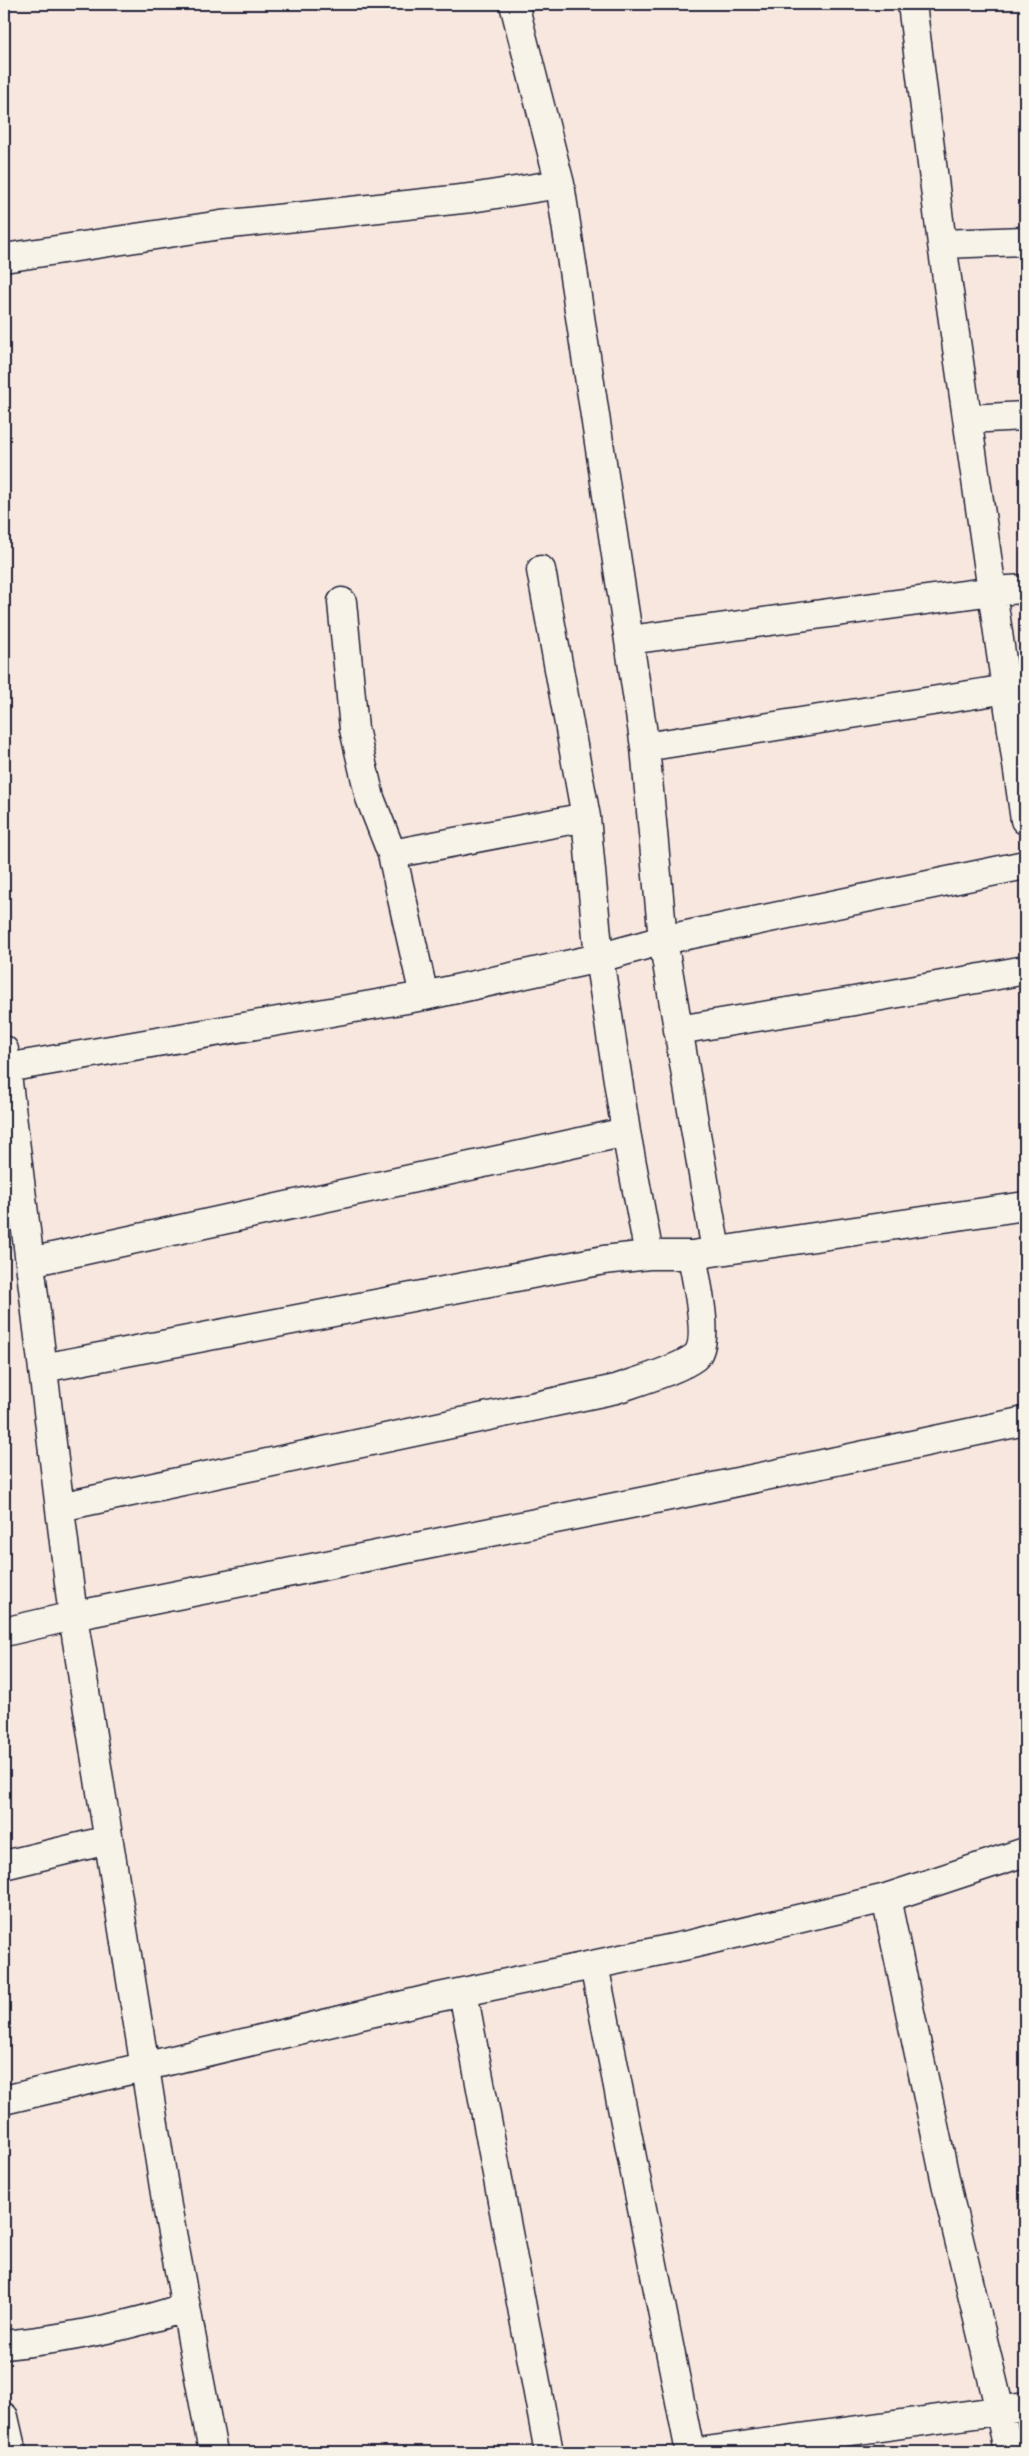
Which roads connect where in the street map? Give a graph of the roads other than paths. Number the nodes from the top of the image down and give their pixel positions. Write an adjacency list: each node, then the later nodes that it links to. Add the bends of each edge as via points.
1 (514, 4): 3 (street)
2 (912, 4): 5 (street)
3 (560, 184): 6 (street, via 471,198 221,225); 13 (street)
4 (1025, 241): 5 (street)
5 (942, 244): 8 (street)
6 (4, 258)
7 (1025, 416): 8 (street)
8 (968, 419): 11 (street)
9 (541, 570): 16 (street)
10 (1025, 589): 11 (street)
11 (993, 591): 13 (street); 14 (street)
12 (342, 602): 18 (street, via 354,729 370,798)
13 (629, 640): 15 (street)
14 (1007, 689): 15 (street); 17 (street)
15 (645, 748): 20 (street)
16 (586, 817): 18 (street); 21 (street)
17 (1025, 820)
18 (392, 854): 23 (street)
19 (1025, 865): 20 (street)
20 (662, 940): 21 (street); 24 (street)
21 (599, 958): 23 (street); 26 (street)
22 (1025, 970): 24 (street)
23 (424, 996): 25 (street)
24 (678, 1030): 28 (street)
25 (5, 1059): 30 (street)
26 (626, 1132): 29 (street); 30 (street)
27 (1025, 1206): 28 (street)
28 (704, 1253): 29 (street); 33 (street, via 700,1351 678,1365 616,1389)
29 (649, 1255): 31 (street, via 604,1260)
30 (30, 1262): 31 (street)
31 (43, 1368): 33 (street)
32 (1025, 1421): 34 (street)
33 (60, 1507): 34 (street)
34 (73, 1616): 35 (street); 36 (street)
35 (4, 1632)
36 (108, 1840): 38 (street); 42 (street)
37 (1025, 1852): 39 (street)
38 (4, 1865)
39 (886, 1898): 40 (street); 46 (street, via 950,2202)
40 (594, 1964): 41 (street); 51 (street)
41 (463, 1992): 42 (street); 50 (street)
42 (144, 2067): 43 (street); 44 (street)
43 (4, 2100)
44 (186, 2307): 45 (street, via 142,2322 90,2333); 49 (street)
45 (4, 2345)
46 (1013, 2409): 52 (street); 53 (street)
47 (4, 2417): 48 (street)
48 (12, 2452)
49 (214, 2452)
50 (549, 2452)
51 (690, 2452)
52 (699, 2452)
53 (1008, 2452)

